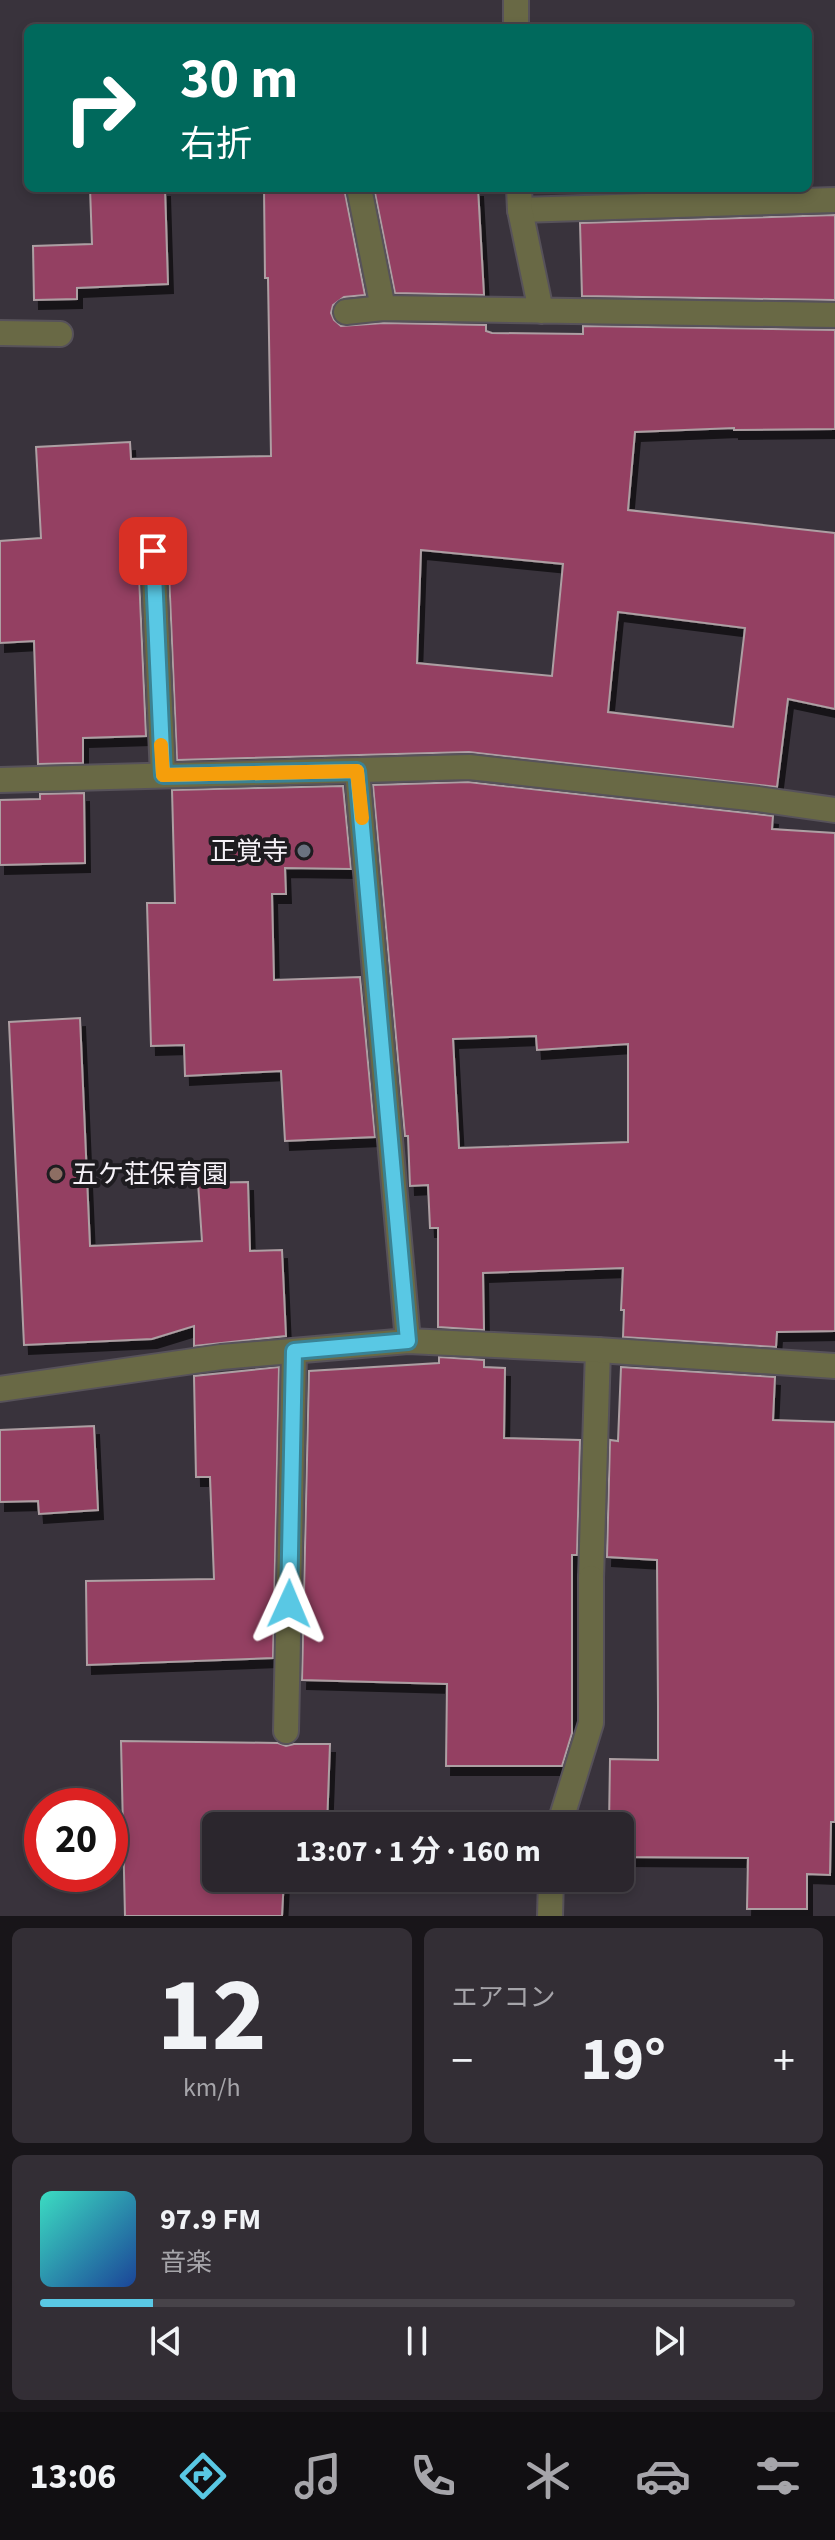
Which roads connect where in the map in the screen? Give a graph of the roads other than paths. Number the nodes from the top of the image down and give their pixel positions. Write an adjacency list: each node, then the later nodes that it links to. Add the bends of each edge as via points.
1 (516, 0): 2 (street)
2 (516, 24)
3 (360, 192): 6 (street)
4 (519, 199): 5 (street); 7 (street)
5 (835, 200)
6 (383, 308): 7 (street); 8 (street)
7 (541, 311): 9 (street)
8 (346, 312)
9 (835, 315)
10 (0, 333): 11 (street)
11 (60, 334)
12 (153, 551): 14 (street)
13 (357, 771): 14 (street); 16 (street, via 469,767); 17 (street)
14 (163, 775): 15 (street)
15 (0, 780)
16 (835, 810)
17 (408, 1341): 18 (street); 19 (street)
18 (598, 1350): 20 (street); 23 (street, via 591,1723)
19 (294, 1351): 21 (street); 22 (street)
20 (835, 1366)
21 (0, 1389)
22 (286, 1731)
23 (563, 1812)
24 (551, 1892): 25 (street)
25 (550, 1916)

